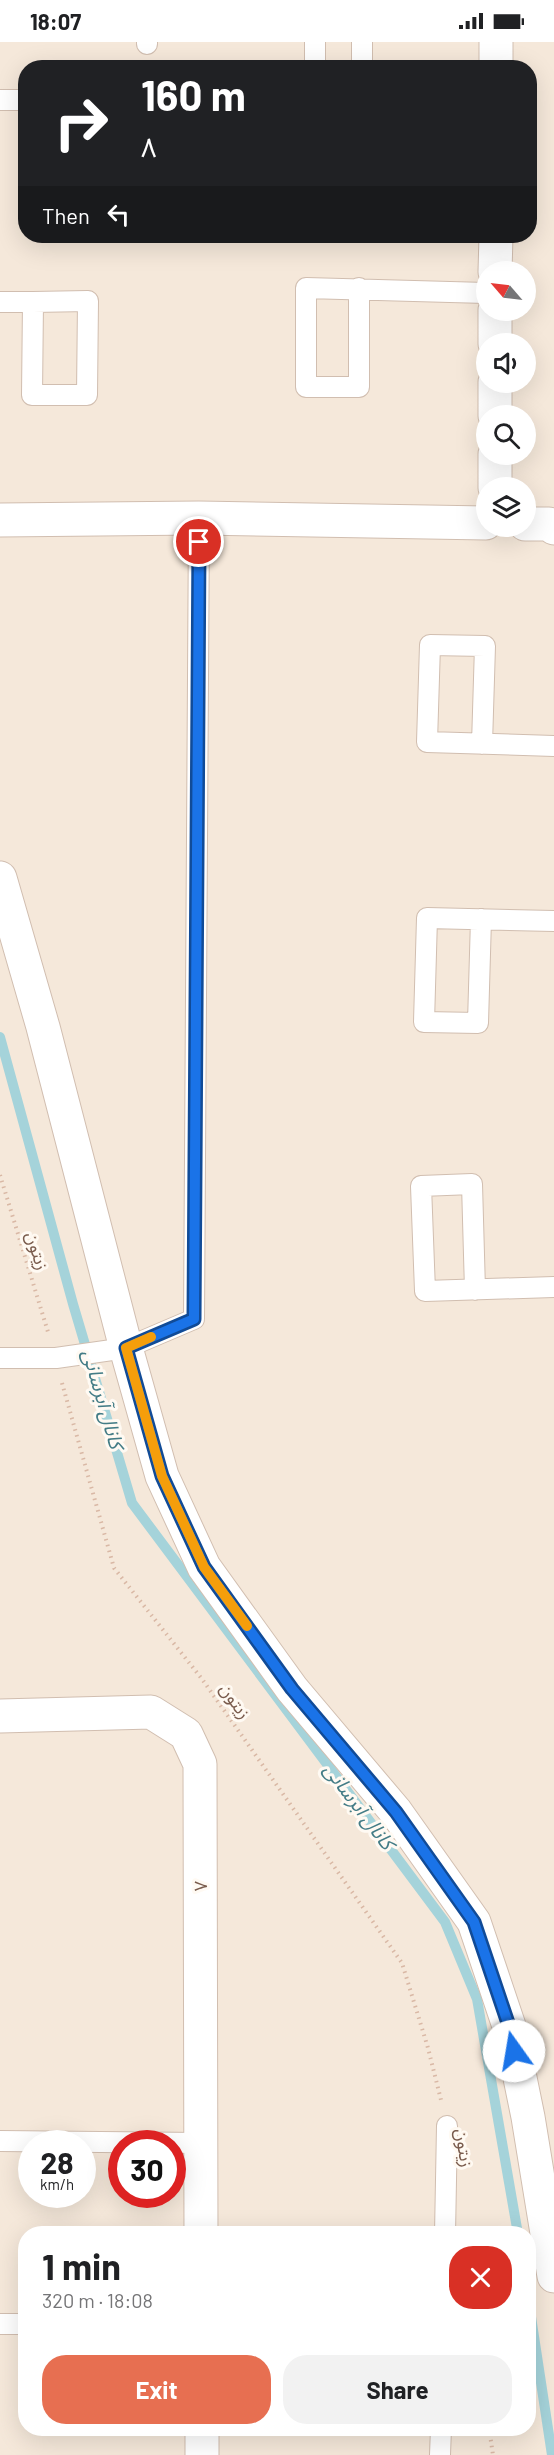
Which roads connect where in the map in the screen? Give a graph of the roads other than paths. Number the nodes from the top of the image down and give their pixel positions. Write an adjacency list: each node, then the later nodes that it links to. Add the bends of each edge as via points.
1 (315, 42): 4 (lane)
2 (362, 42): 5 (lane)
3 (496, 42): 6 (street)
4 (315, 60)
5 (362, 60)
6 (496, 60)
7 (0, 100): 8 (lane)
8 (18, 100)
9 (496, 243): 10 (street)
10 (495, 261)
11 (359, 288): 11 (lane, via 306,288 306,387 359,387); 12 (lane)
12 (476, 293)
13 (0, 302): 14 (lane)
14 (33, 302): 14 (lane, via 32,396 87,395 88,301)
15 (199, 518): 16 (street); 17 (street); 27 (lane, via 194,1319)
16 (0, 520)
17 (476, 523)
18 (536, 524): 19 (street)
19 (554, 528)
20 (482, 744): 20 (lane, via 427,742 430,645 485,646); 21 (lane)
21 (554, 746)
22 (0, 878): 27 (street, via 43,1027)
23 (481, 919): 23 (lane, via 427,918 424,1022 478,1023); 24 (lane)
24 (554, 921)
25 (554, 1287): 26 (lane)
26 (475, 1290): 26 (lane, via 425,1292 421,1186 472,1184)
27 (119, 1348): 28 (lane, via 56,1358); 35 (street, via 162,1476 204,1567 292,1689 396,1812 474,1922 510,2029)
28 (0, 1358)
29 (0, 1716): 32 (street, ۷, via 151,1712 186,1734 201,1764)
30 (447, 2126): 34 (lane)
31 (0, 2141): 32 (lane)
32 (201, 2143): 33 (street, ۷)
33 (201, 2226)
34 (445, 2226)
35 (554, 2276)
36 (0, 2324): 37 (lane)
37 (18, 2324)
38 (202, 2436): 40 (street)
39 (441, 2436): 41 (lane)
40 (202, 2455)
41 (440, 2455)

